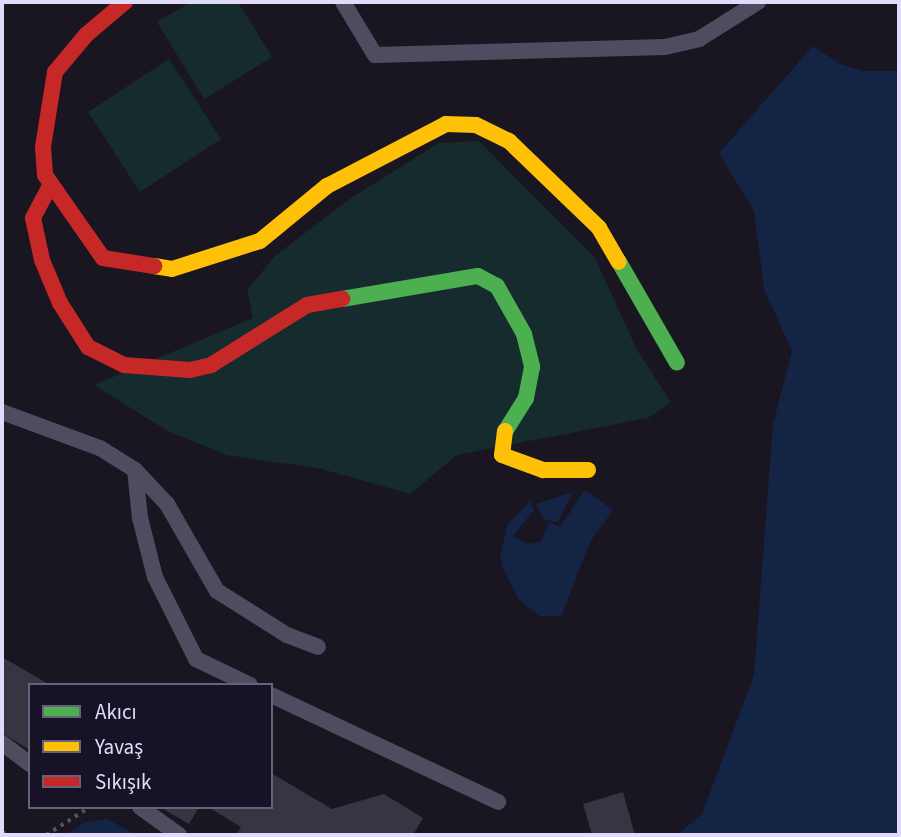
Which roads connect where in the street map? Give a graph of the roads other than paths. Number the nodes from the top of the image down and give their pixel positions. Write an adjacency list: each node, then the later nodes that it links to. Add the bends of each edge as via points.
1 (125, 2): 4 (street, via 86,35 55,72 43,147 45,175)
2 (343, 2): 3 (street, via 375,55 665,47 699,39)
3 (758, 2)
4 (51, 184): 5 (street, via 103,258 172,269 260,241 327,186 446,124 475,125 509,141 599,228); 8 (street, via 33,218 42,260 60,303 88,347 124,365 190,370 211,365 307,305 478,276 497,286 524,334 532,368 526,398 503,433 502,455 543,470)
5 (677, 363)
6 (2, 412): 7 (street, via 100,448)
7 (135, 470): 9 (street, via 167,503 217,591 287,635); 10 (street, via 139,518 155,577 196,659)
8 (588, 470)
9 (318, 647)
10 (246, 683)
11 (273, 696): 14 (street)
12 (2, 743): 13 (street)
13 (28, 762)
14 (498, 803)
15 (143, 809): 16 (street)
16 (179, 835)

